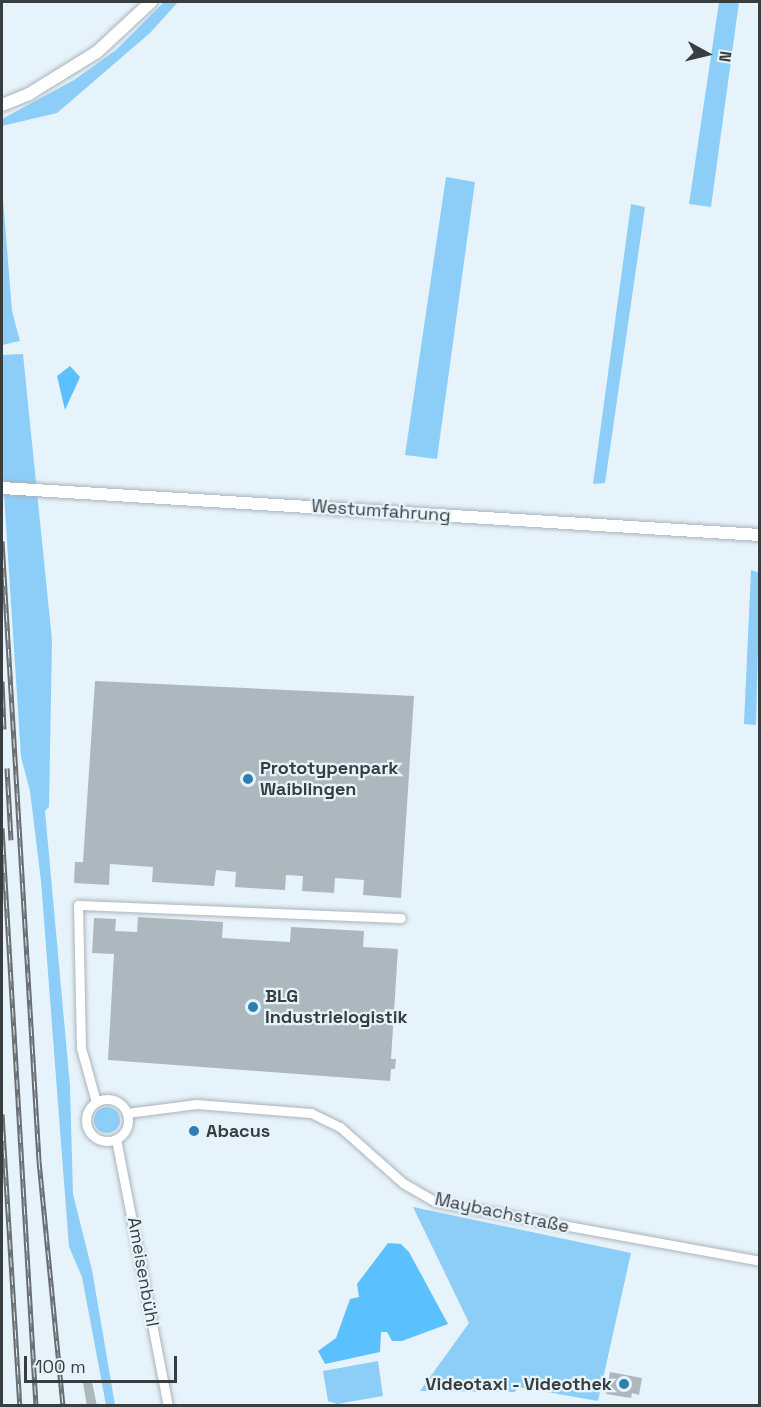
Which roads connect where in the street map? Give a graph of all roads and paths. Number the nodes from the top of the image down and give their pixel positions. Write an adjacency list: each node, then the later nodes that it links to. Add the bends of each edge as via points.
1 (151, 2): 2 (main road, via 97,52)
2 (5, 103)
3 (2, 488): 4 (main road, Westumfahrung, via 52,488)
4 (759, 535)
5 (401, 918): 6 (street, via 78,905 81,1048)
6 (96, 1102): 7 (street, via 117,1101); 8 (street, via 87,1115 90,1131 103,1140)
7 (127, 1113): 8 (street, via 126,1130); 9 (street, Maybachstraße, via 196,1104 311,1113 339,1127 403,1183 436,1202)
8 (116, 1139): 10 (street, Ameisenbühl)
9 (759, 1261)
10 (168, 1406)

